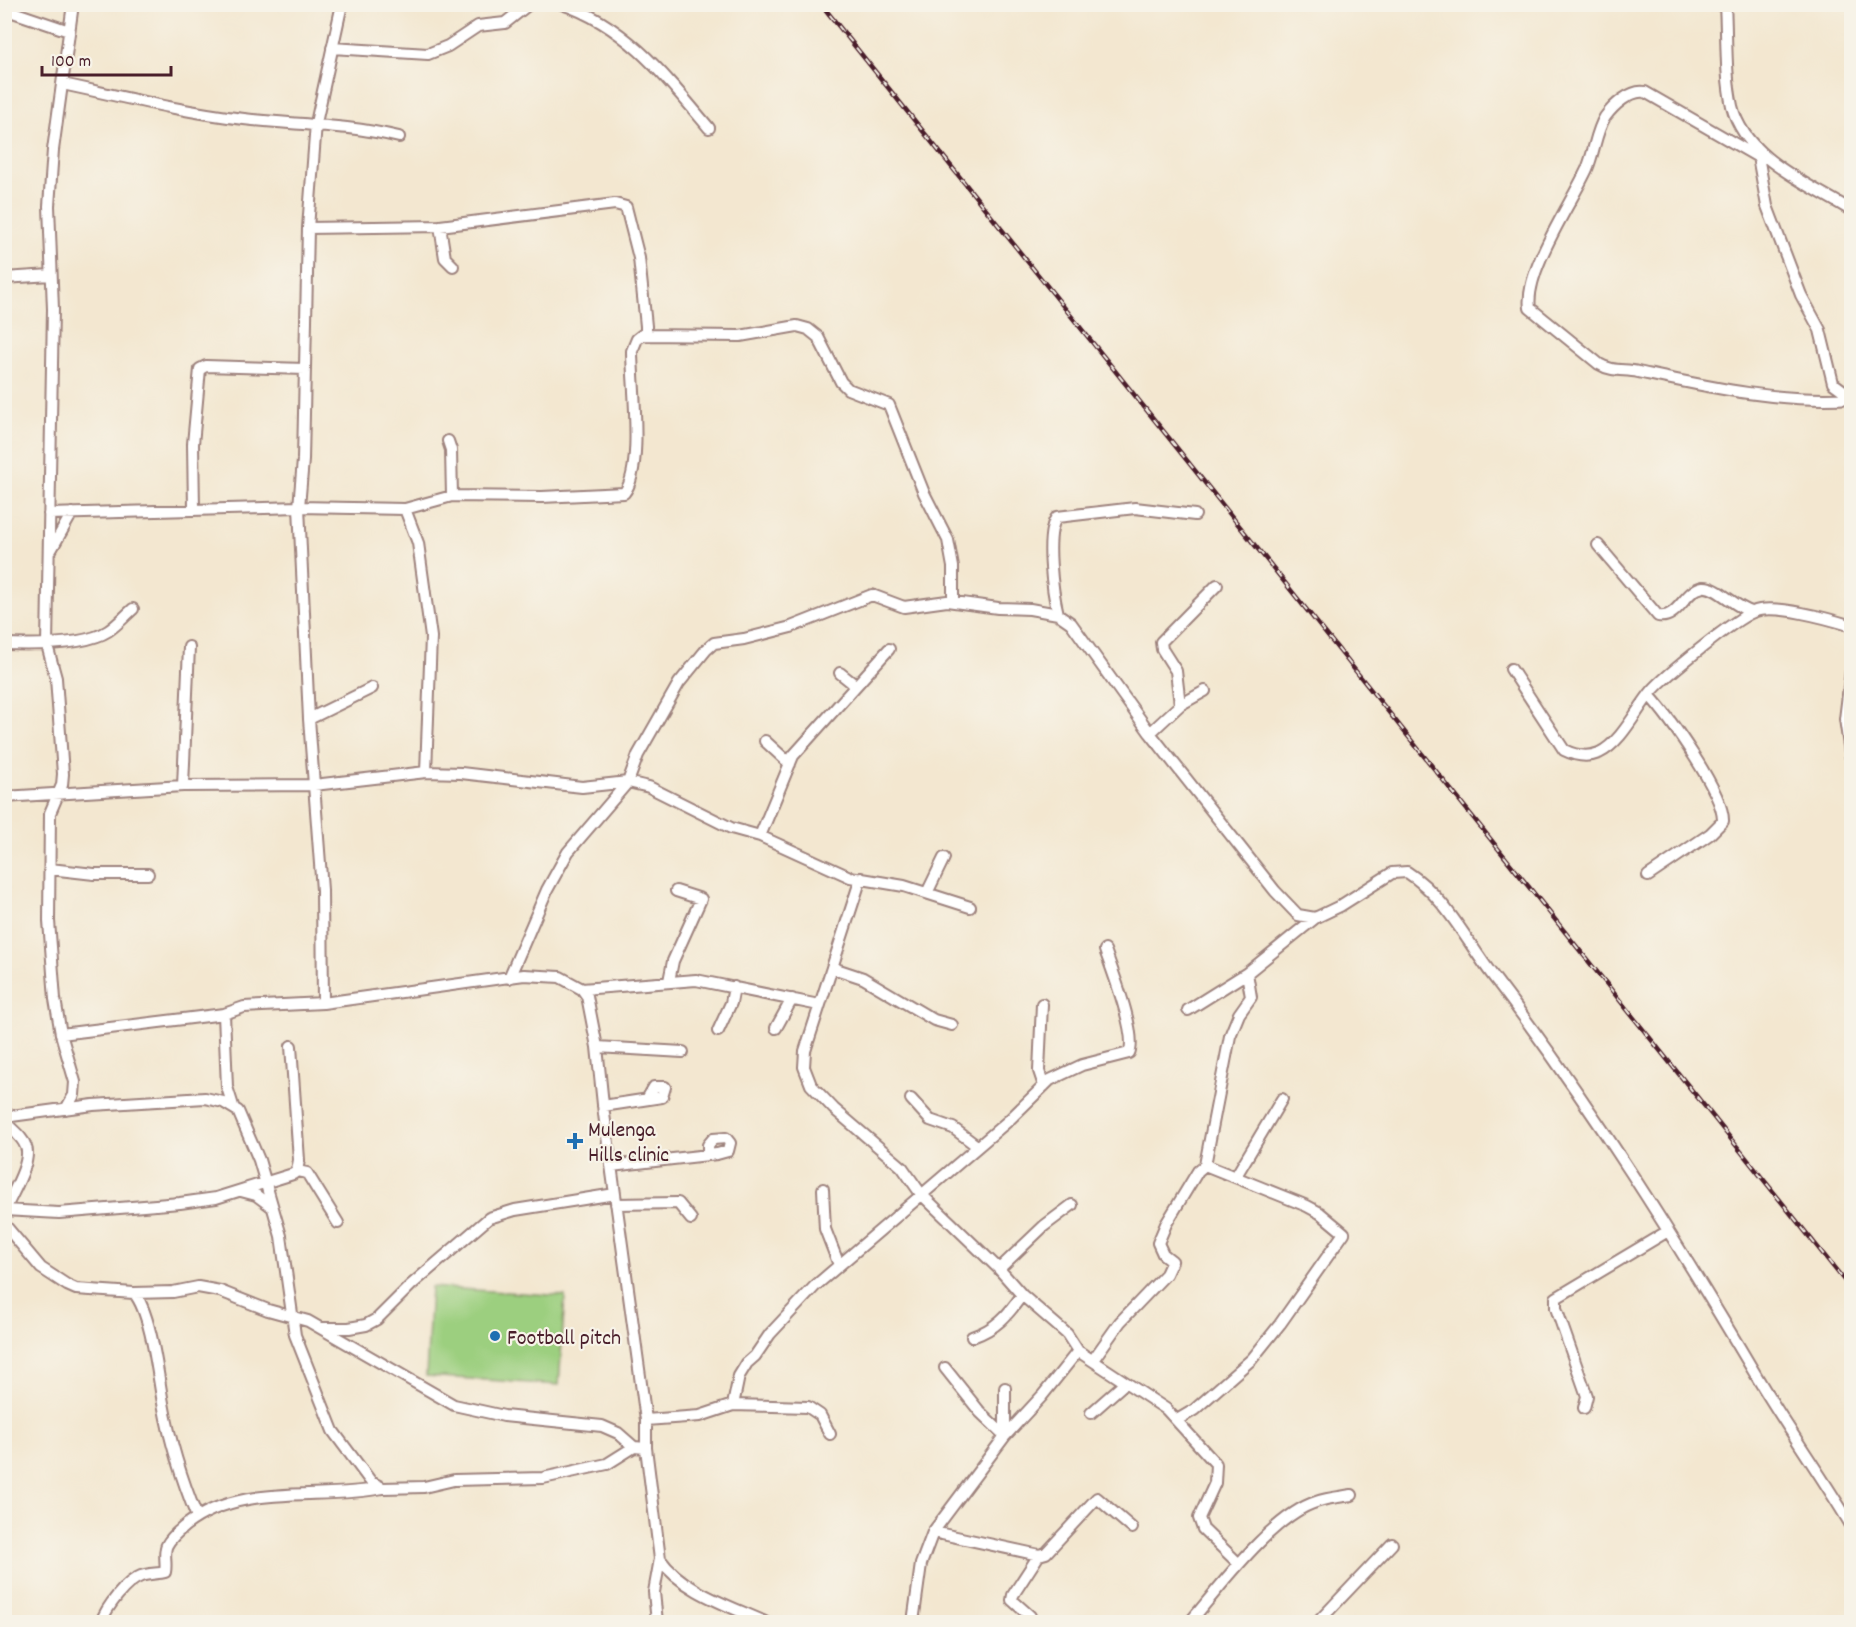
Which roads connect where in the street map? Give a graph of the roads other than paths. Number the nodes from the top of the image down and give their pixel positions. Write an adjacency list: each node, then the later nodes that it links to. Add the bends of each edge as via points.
1 (73, 4): 7 (street)
2 (342, 4): 8 (street)
3 (529, 4): 8 (street, via 505,23 478,26 428,54)
4 (562, 4): 11 (street, via 626,37)
5 (1725, 4): 13 (street, via 1732,107)
6 (4, 9): 7 (street)
7 (69, 31): 9 (street)
8 (332, 48): 10 (street)
9 (63, 84): 10 (street, via 176,109 244,119); 18 (street, via 49,206)
10 (316, 123): 12 (street); 16 (street)
11 (709, 128)
12 (399, 137)
13 (1757, 154): 14 (street); 22 (street, via 1767,206 1801,295 1820,330 1833,383); 22 (street, via 1646,92 1632,93 1602,123 1587,169 1539,267 1530,308 1611,370 1634,371 1762,397)
14 (1851, 210)
15 (440, 226): 16 (street); 17 (street, via 445,258); 20 (street, via 622,205 628,211 639,258 646,326)
16 (308, 228): 21 (street)
17 (453, 266)
18 (51, 275): 19 (street); 29 (street)
19 (4, 278)
20 (643, 335): 24 (street, via 632,351 634,455 631,483 624,493); 34 (street, via 741,336 797,326 818,337 848,389 889,405 924,493 948,540)
21 (305, 369): 25 (street); 27 (street, via 200,369 193,444)
22 (1851, 398)
23 (448, 441): 24 (street)
24 (452, 496): 26 (street)
25 (299, 507): 26 (street); 27 (street); 51 (street)
26 (405, 508): 56 (street, via 418,543 431,637)
27 (194, 509): 28 (street)
28 (72, 513): 29 (street); 32 (street)
29 (49, 514): 32 (street)
30 (1195, 515): 37 (street, via 1135,508 1057,517 1053,521 1051,544)
31 (1598, 545): 36 (street, via 1658,616 1671,614 1694,590 1703,587)
32 (49, 553): 40 (street)
33 (1217, 585): 50 (street, via 1161,642 1176,671)
34 (953, 601): 37 (street); 57 (street, via 904,607 872,595 791,627 714,643 679,683 638,755)
35 (133, 609): 40 (street, via 101,634)
36 (1752, 612): 38 (street, via 1793,612); 49 (street)
37 (1058, 614): 52 (street, via 1071,623)
38 (1851, 626)
39 (4, 644): 40 (street)
40 (47, 645): 60 (street, via 56,678 61,736 63,774)
41 (189, 647): 59 (street)
42 (890, 649): 46 (street)
43 (1851, 662): 54 (street, via 1845,718)
44 (1511, 669): 49 (street, via 1564,750 1574,755 1598,753 1611,744)
45 (840, 673): 46 (street)
46 (855, 685): 55 (street, via 822,726 808,736)
47 (372, 688): 51 (street)
48 (1204, 691): 50 (street)
49 (1649, 694): 66 (street, via 1697,763 1720,804 1723,821)
50 (1180, 705): 52 (street)
51 (309, 719): 58 (street)
52 (1150, 733): 71 (street, via 1291,910)
53 (765, 741): 55 (street)
54 (1851, 760)
55 (790, 764): 62 (street)
56 (426, 772): 57 (street, via 582,787); 58 (street)
57 (628, 782): 62 (street, via 679,800 731,828); 75 (street, via 568,852)
58 (314, 785): 59 (street); 80 (street, via 322,890)
59 (183, 786): 60 (street)
60 (59, 794): 61 (street); 64 (street, via 50,813)
61 (4, 797)
62 (760, 836): 67 (street, via 850,877)
63 (944, 858): 69 (street)
64 (50, 869): 65 (street); 88 (street, via 49,921)
65 (148, 874)
66 (1648, 876)
67 (861, 878): 69 (street); 73 (street)
68 (676, 891): 76 (street, via 700,899 673,961)
69 (927, 893): 70 (street)
70 (970, 907)
71 (1315, 918): 74 (street); 121 (street, via 1392,873 1407,872 1424,884 1563,1070)
72 (1105, 950): 92 (street, via 1133,1046 1129,1053 1082,1065)
73 (833, 968): 82 (street); 85 (street, via 863,978 934,1020)
74 (1247, 973): 83 (street); 106 (street, via 1251,998 1230,1036)
75 (508, 978): 78 (street, via 560,977); 80 (street)
76 (669, 981): 77 (street, via 696,980); 78 (street)
77 (734, 987): 79 (street); 87 (street)
78 (582, 989): 90 (street, via 587,996)
79 (792, 999): 82 (street); 86 (street)
80 (323, 1003): 84 (street, via 244,1007)
81 (1042, 1004): 92 (street, via 1039,1071)
82 (819, 1005): 113 (street, via 805,1051 804,1067 811,1085 902,1167)
83 (1188, 1010)
84 (224, 1014): 88 (street); 93 (street)
85 (952, 1025)
86 (776, 1028)
87 (718, 1031)
88 (61, 1034): 94 (street)
89 (291, 1046): 108 (street)
90 (597, 1047): 91 (street); 101 (street)
91 (684, 1052)
92 (1044, 1086): 104 (street)
93 (227, 1087): 95 (street); 100 (street)
94 (75, 1089): 99 (street); 102 (street)
95 (212, 1098): 99 (street); 100 (street)
96 (647, 1099): 101 (street)
97 (911, 1099): 104 (street, via 930,1120 953,1128)
98 (1282, 1099): 109 (street)
99 (93, 1105): 102 (street)
100 (233, 1106): 110 (street, via 247,1128)
101 (603, 1106): 107 (street)
102 (66, 1108): 103 (street)
103 (4, 1119): 117 (street, via 28,1154)
104 (977, 1146): 113 (street)
105 (708, 1154): 107 (street)
106 (1205, 1165): 109 (street); 130 (street, via 1158,1243 1172,1261 1166,1274 1120,1322)
107 (611, 1166): 114 (street)
108 (297, 1172): 110 (street); 119 (street, via 307,1173)
109 (1236, 1176): 138 (street, via 1314,1210 1344,1233 1252,1359)
110 (266, 1184): 112 (street); 116 (street)
111 (823, 1188): 122 (street, via 825,1229)
112 (241, 1191): 116 (street, via 256,1195); 117 (street, via 180,1203 33,1214)
113 (921, 1194): 122 (street); 123 (street)
114 (616, 1199): 118 (street, via 678,1203); 127 (street, via 515,1210 489,1218 377,1319 349,1328); 137 (street)
115 (1072, 1205): 123 (street)
116 (272, 1207): 126 (street, via 285,1261)
117 (5, 1210)
118 (691, 1219)
119 (338, 1223)
120 (4, 1224): 124 (street, via 41,1268 67,1285)
121 (1668, 1231): 135 (street, via 1556,1298 1559,1318 1587,1396); 146 (street)
122 (839, 1264): 134 (street, via 790,1311 747,1363 739,1376)
123 (999, 1269): 125 (street)
124 (134, 1293): 126 (street, via 206,1287); 145 (street, via 143,1308 168,1423)
125 (1022, 1295): 128 (street, via 1008,1315 988,1332); 129 (street, via 1067,1334)
126 (292, 1317): 127 (street); 143 (street, via 295,1335 333,1431 367,1478)
127 (320, 1328): 141 (street, via 454,1405 504,1416 602,1425)
128 (972, 1337)
129 (1078, 1351): 130 (street); 140 (street)
130 (1093, 1360): 132 (street)
131 (945, 1368): 140 (street)
132 (1125, 1383): 136 (street); 138 (street, via 1146,1394)
133 (1005, 1388): 140 (street)
134 (733, 1405): 137 (street, via 700,1416); 139 (street, via 808,1407 820,1415)
135 (1584, 1408)
136 (1091, 1413)
137 (646, 1420): 142 (street)
138 (1177, 1420): 152 (street, via 1216,1464 1215,1483 1199,1518 1203,1529)
139 (830, 1434)
140 (1005, 1436): 148 (street)
141 (634, 1448): 142 (street); 143 (street, via 607,1464 543,1478 454,1480 424,1487)
142 (646, 1448): 151 (street)
143 (382, 1488): 145 (street, via 230,1502)
144 (1352, 1496): 152 (street, via 1315,1502 1302,1509 1264,1538)
145 (196, 1517): 153 (street, via 168,1543 165,1572 135,1579 110,1606)
146 (1851, 1527)
147 (1131, 1528): 150 (street, via 1096,1498 1046,1554)
148 (933, 1532): 150 (street); 156 (street, via 921,1564)
149 (1392, 1544): 159 (street)
150 (1039, 1555): 157 (street, via 1013,1595 1012,1600 1029,1616)
151 (660, 1559): 154 (street, via 654,1592); 155 (street, via 682,1581)
152 (1239, 1564): 158 (street)
153 (101, 1623)
154 (657, 1623)
155 (765, 1623)
156 (913, 1623)
157 (1024, 1623)
158 (1191, 1623)
159 (1318, 1623)

